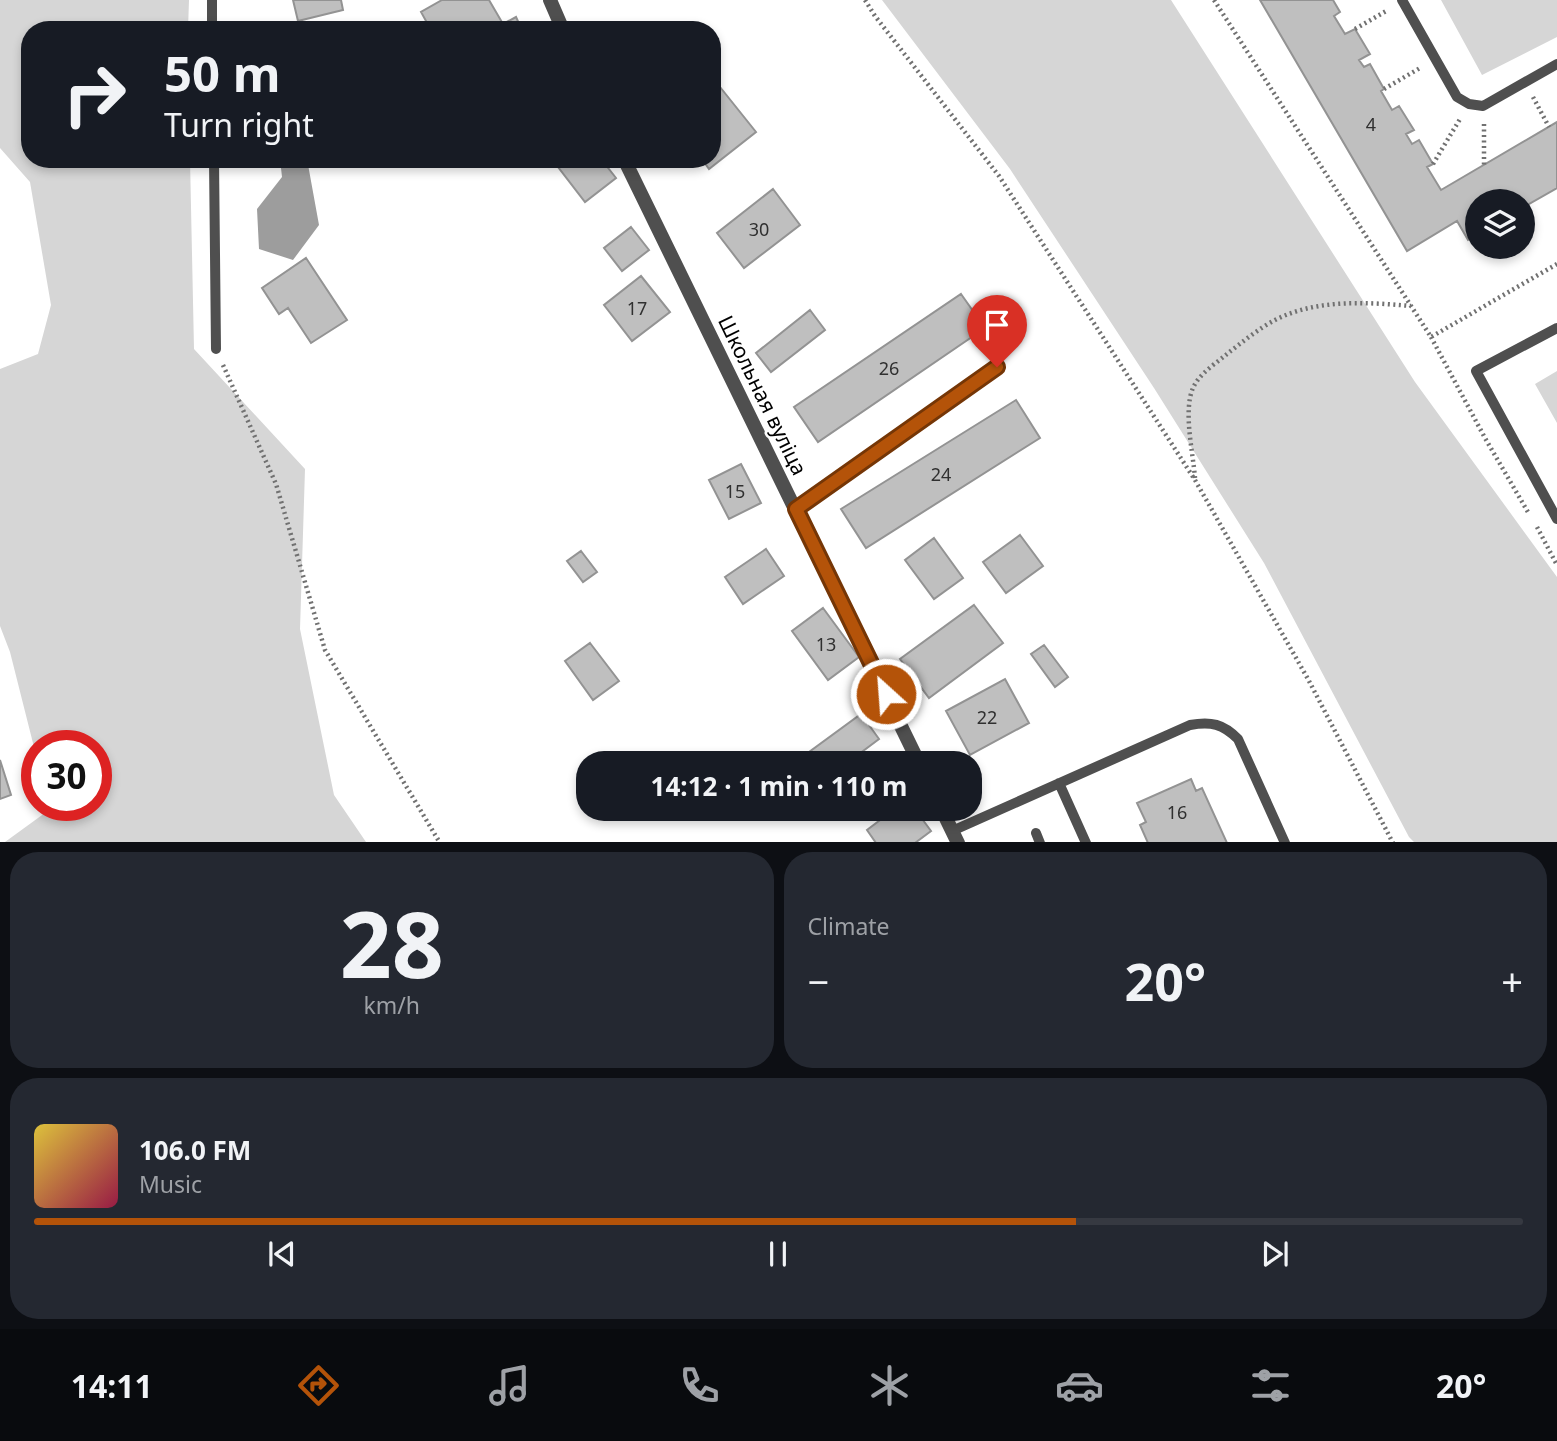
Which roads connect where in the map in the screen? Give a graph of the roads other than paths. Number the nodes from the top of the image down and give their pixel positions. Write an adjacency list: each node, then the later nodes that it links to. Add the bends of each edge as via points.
1 (212, 0): 4 (lane)
2 (550, 0): 5 (street)
3 (1403, 1): 6 (lane, via 1457,97 1469,104 1483,106)
4 (212, 21)
5 (559, 21)
6 (1557, 64)
7 (214, 168): 10 (lane)
8 (628, 168): 12 (street, Школьная вуліца)
9 (1557, 328): 13 (lane, via 1476,371)
10 (216, 349)
11 (997, 367): 12 (lane)
12 (796, 509): 14 (street, Школьная вуліца)
13 (1557, 519)
14 (913, 751)
15 (1059, 783): 17 (lane); 18 (lane); 19 (lane, via 1190,724 1218,723 1238,739)
16 (948, 821): 17 (street)
17 (955, 837)
18 (1086, 842)
19 (1285, 842)

